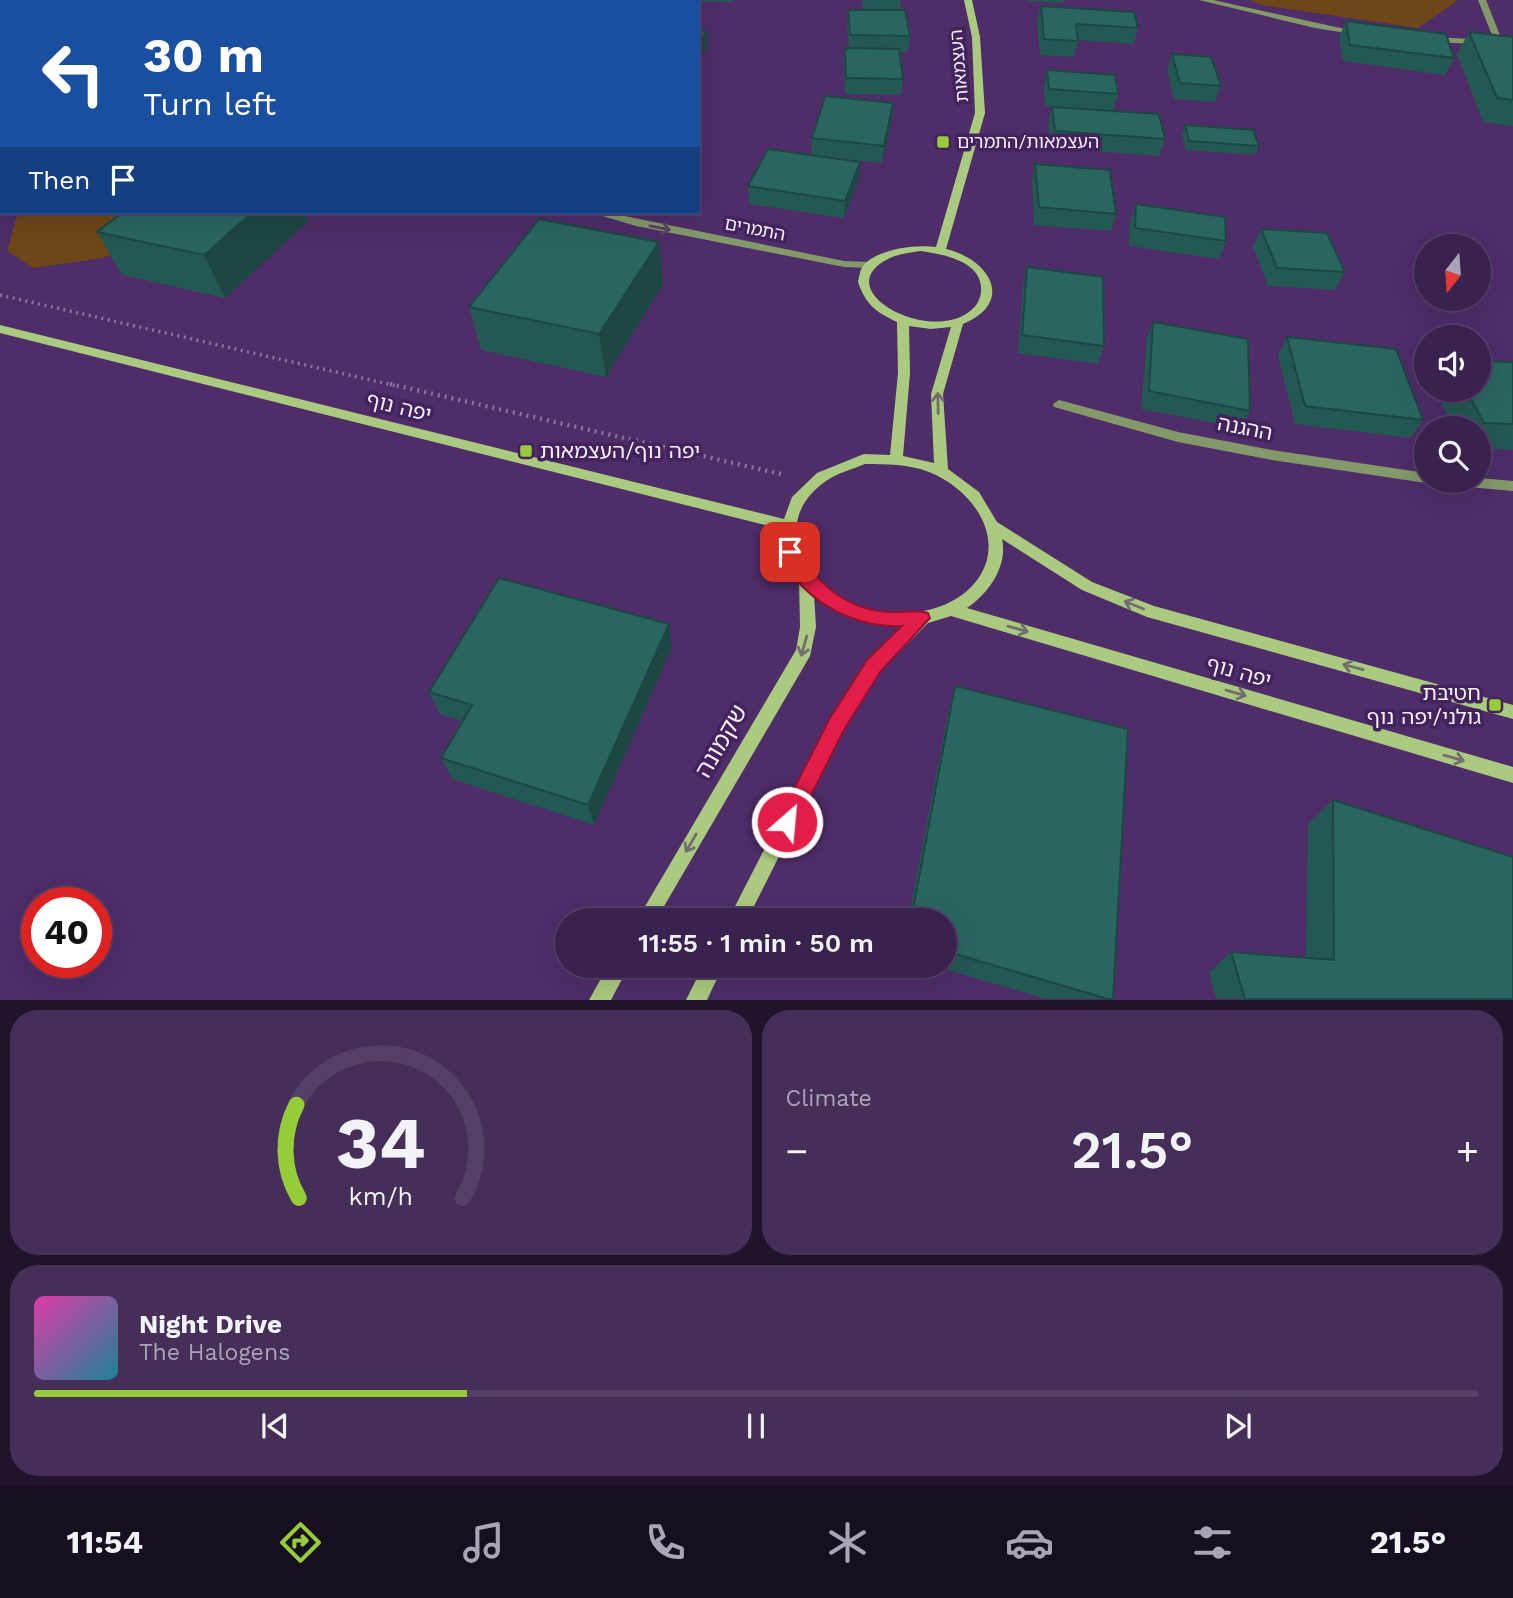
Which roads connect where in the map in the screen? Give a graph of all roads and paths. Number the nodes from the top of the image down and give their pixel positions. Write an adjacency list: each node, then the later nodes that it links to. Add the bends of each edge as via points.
1 (968, 0): 7 (street, העצמאות, via 976,37 980,113)
2 (1203, 0): 4 (street)
3 (1482, 0): 5 (street, via 1499,43)
4 (1364, 34)
5 (1417, 39)
6 (602, 214): 8 (street, התמרים, one-way to 8, via 844,264)
7 (940, 251): 8 (street, via 900,250); 11 (street, via 975,266 989,290 975,314)
8 (870, 265): 10 (street, via 863,276 870,302)
9 (0, 295): 17 (path)
10 (903, 321): 11 (street, via 921,325); 14 (street, via 904,373)
11 (958, 322): 15 (street, one-way to 11, via 937,394)
12 (0, 329): 20 (street, יפה נוף)
13 (1059, 404): 16 (street, ההגנה, via 1178,437)
14 (895, 459): 15 (street); 17 (street, via 864,459)
15 (941, 472): 21 (street, via 979,501)
16 (1414, 476)
17 (813, 481): 20 (street, via 795,501)
18 (1491, 484): 19 (street)
19 (1513, 486)
20 (788, 525): 22 (street, via 790,552)
21 (994, 526): 23 (street, via 995,561 987,580); 25 (street, יפה נוף, one-way to 21, via 1152,612 1087,586)
22 (806, 579): 24 (street, via 827,598 855,612 888,620); 27 (street, שקמונה, one-way to 27, via 804,651)
23 (952, 610): 24 (street); 26 (street, יפה נוף, one-way to 26)
24 (922, 618): 28 (street, via 874,666 837,724)
25 (1513, 712)
26 (1513, 775)
27 (653, 908)
28 (743, 908)
29 (612, 978): 31 (street)
30 (707, 978): 32 (street)
31 (599, 999)
32 (696, 999)

